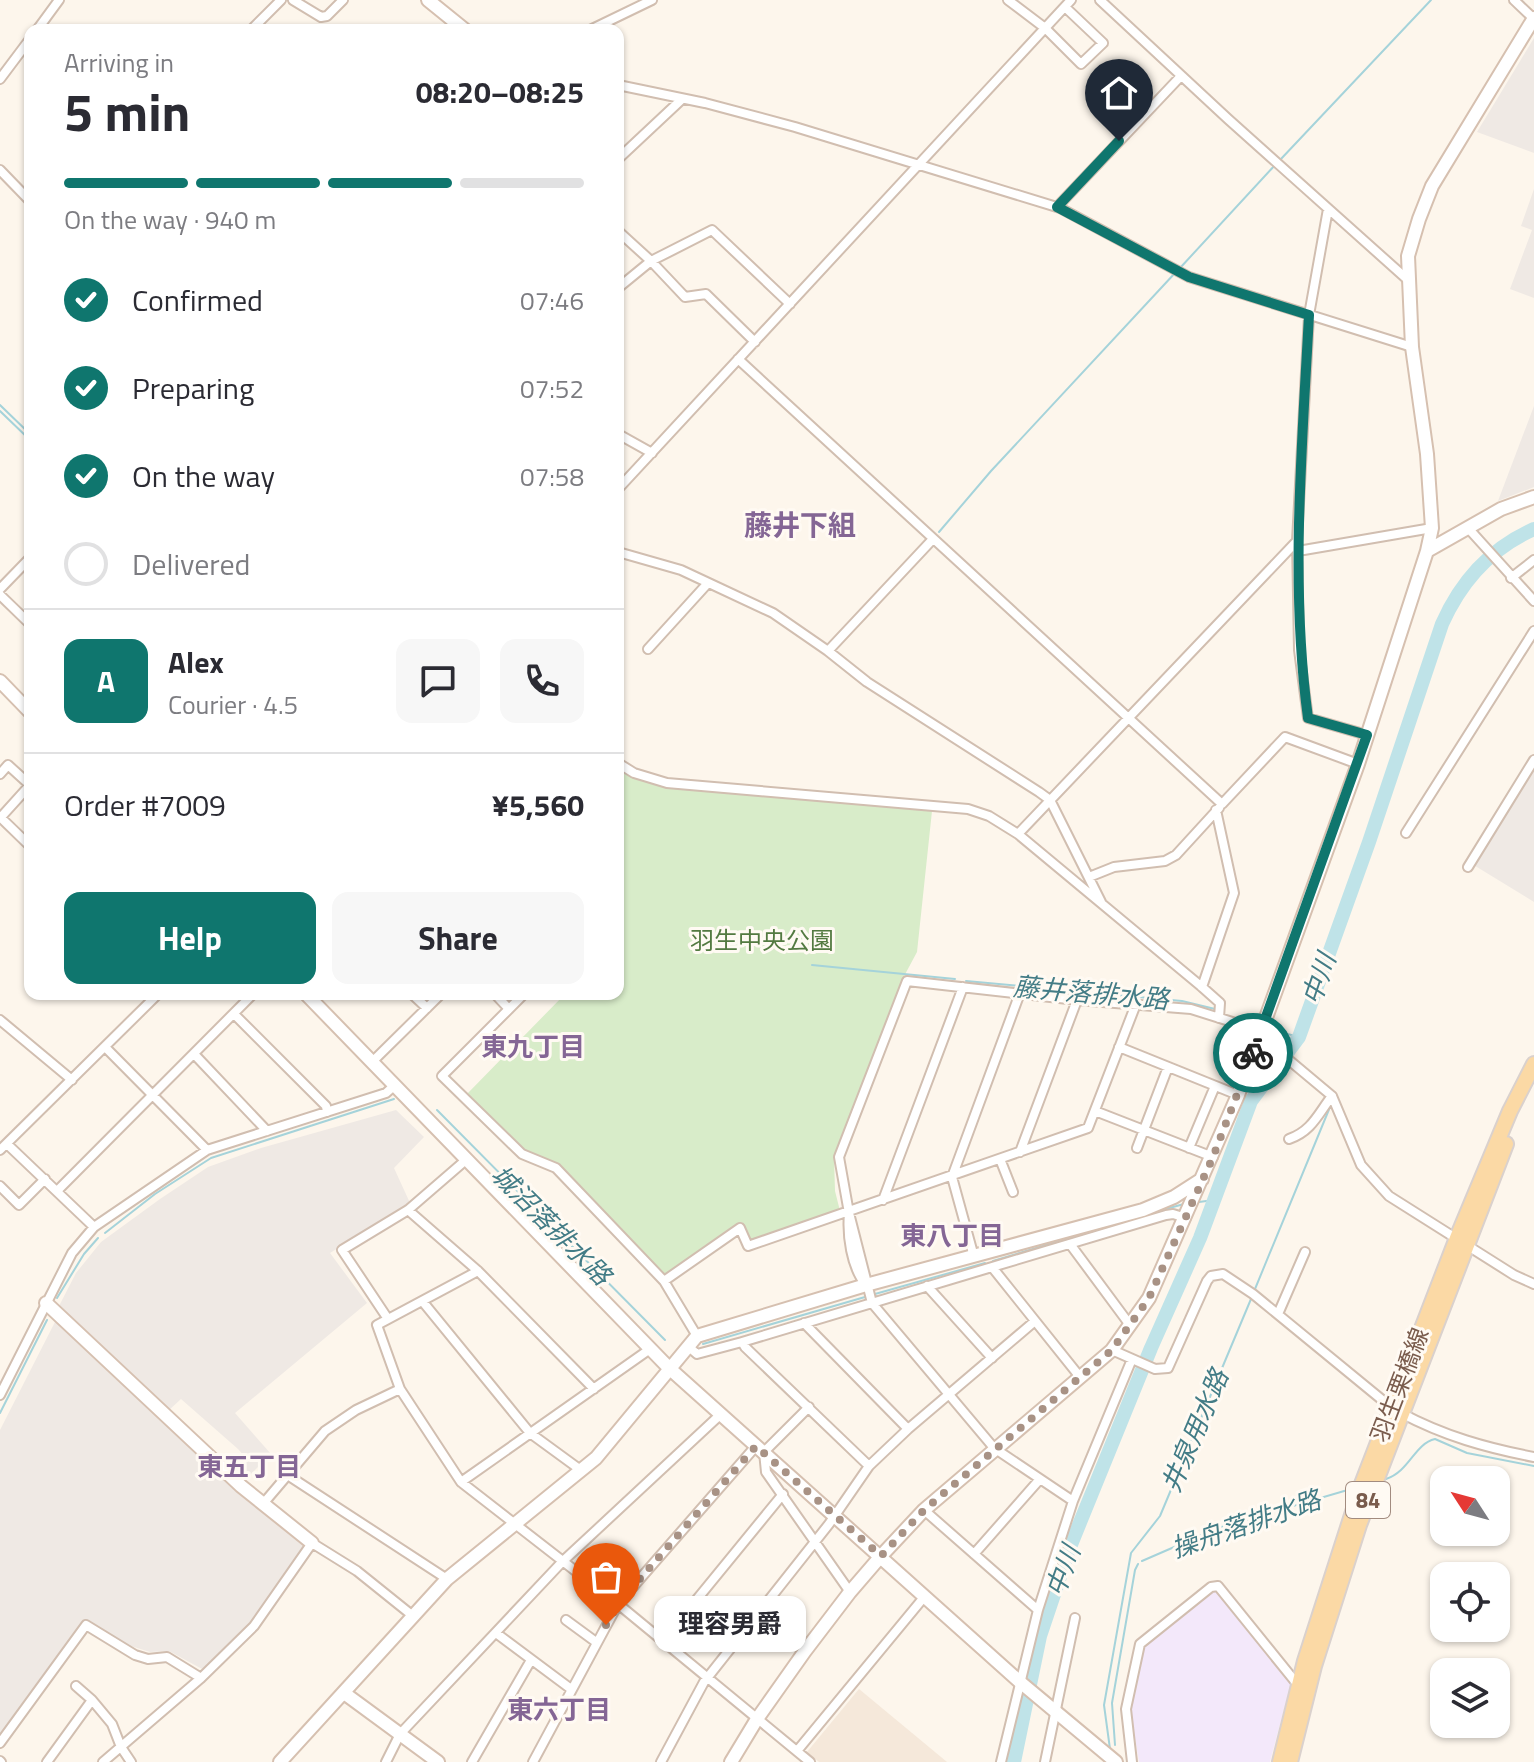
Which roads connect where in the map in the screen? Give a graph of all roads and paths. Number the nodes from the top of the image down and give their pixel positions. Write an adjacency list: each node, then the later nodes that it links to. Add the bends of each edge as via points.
1 (59, 0): 12 (street)
2 (281, 0): 13 (street)
3 (293, 0): 4 (street, via 321,17)
4 (343, 0)
5 (428, 0): 14 (street)
6 (652, 0): 15 (street)
7 (1008, 0): 16 (street)
8 (1100, 0): 18 (street)
9 (1514, 0): 11 (street)
10 (1068, 4): 16 (street); 16 (street, via 1103,43 1081,64)
11 (1534, 18): 30 (street, via 1432,186 1408,256)
12 (41, 24)
13 (257, 24)
14 (458, 24)
15 (602, 24)
16 (1045, 28): 23 (street)
17 (24, 47): 19 (street)
18 (1181, 76): 26 (street); 27 (street)
19 (0, 79)
20 (624, 86): 21 (street)
21 (681, 100): 22 (street); 23 (street)
22 (624, 153)
23 (919, 165): 26 (street); 32 (street)
24 (0, 170): 25 (street)
25 (24, 195)
26 (1057, 207): 33 (street, via 1189,277)
27 (1328, 209): 30 (street); 33 (street)
28 (624, 236): 29 (street)
29 (651, 261): 31 (street); 32 (street, via 712,230); 34 (street, via 685,297 706,294)
30 (1409, 281): 35 (street)
31 (624, 283)
32 (790, 304): 34 (street)
33 (1309, 315): 35 (street); 44 (street)
34 (755, 342): 36 (street)
35 (1412, 347): 41 (street)
36 (738, 359): 38 (street); 43 (street)
37 (624, 437): 38 (street)
38 (652, 453): 39 (street)
39 (624, 483)
40 (1534, 497): 42 (street, via 1501,509)
41 (1432, 528): 44 (street); 45 (street)
42 (1472, 532): 45 (street); 49 (street)
43 (932, 540): 57 (street); 60 (street)
44 (1298, 546): 60 (street); 61 (street, via 1299,650 1308,718)
45 (1427, 551): 61 (street)
46 (624, 554): 50 (street)
47 (1534, 560): 49 (street)
48 (24, 567): 51 (street)
49 (1511, 578): 53 (street)
50 (708, 583): 56 (street); 57 (street, via 773,613)
51 (0, 589)
52 (0, 595): 54 (street)
53 (1534, 601)
54 (24, 618)
55 (1534, 631): 71 (street)
56 (648, 649)
57 (828, 651): 68 (street, via 867,682)
58 (0, 681): 59 (street)
59 (24, 706)
60 (1127, 717): 68 (street); 69 (street)
61 (1367, 735): 63 (street)
62 (1534, 760): 74 (street)
63 (1358, 764): 69 (street, via 1285,737); 94 (street)
64 (624, 767): 72 (street, via 667,783 968,809)
65 (0, 774): 66 (street, via 8,765)
66 (24, 780)
67 (24, 791): 70 (street)
68 (1050, 800): 72 (street); 75 (street)
69 (1219, 807): 75 (street, via 1165,861 1114,867); 78 (street, via 1234,893)
70 (0, 817): 73 (street)
71 (1406, 833)
72 (1018, 834): 76 (street)
73 (24, 840)
74 (1468, 867)
75 (1089, 877): 76 (street)
76 (1104, 906): 78 (street)
77 (963, 987): 79 (street); 127 (street); 129 (street, via 907,981 839,1157)
78 (1202, 987): 92 (street, via 1220,1003)
79 (1020, 993): 87 (street); 121 (street)
80 (152, 1000): 95 (street)
81 (247, 1000): 91 (street)
82 (312, 1000): 98 (street)
83 (418, 1000): 89 (street)
84 (435, 1000): 89 (street)
85 (501, 1000): 90 (street)
86 (518, 1000): 90 (street)
87 (1077, 1000): 88 (street); 117 (street)
88 (1136, 1004): 92 (street, via 1191,1009); 96 (street)
89 (427, 1008): 98 (street)
90 (509, 1009): 138 (street, via 442,1076 522,1154 556,1168)
91 (234, 1014): 97 (street); 109 (street)
92 (1219, 1018): 94 (street)
93 (0, 1020): 101 (street)
94 (1260, 1033): 106 (street); 107 (street)
95 (105, 1047): 101 (street); 105 (street)
96 (1119, 1047): 100 (street); 108 (street)
97 (194, 1054): 105 (street); 111 (street)
98 (372, 1062): 103 (street)
99 (1534, 1064): 132 (main road, 羽生栗橋線 / 84, via 1510,1111)
100 (1168, 1067): 104 (street); 110 (street)
101 (72, 1080): 113 (street)
102 (1534, 1082): 132 (main road, 羽生栗橋線 / 84)
103 (395, 1085): 109 (street, via 386,1093); 119 (street)
104 (1215, 1086): 106 (street); 115 (street)
105 (153, 1095): 116 (street); 125 (street)
106 (1238, 1095): 118 (street)
107 (1332, 1096): 112 (street, via 1310,1127); 132 (street, via 1361,1165 1389,1196)
108 (1095, 1111): 110 (street); 117 (street, via 1088,1128)
109 (327, 1112): 111 (street)
110 (1144, 1130): 114 (street); 115 (street)
111 (267, 1131): 116 (street)
112 (1289, 1139)
113 (4, 1147): 122 (street)
114 (1137, 1148)
115 (1189, 1148): 118 (street)
116 (207, 1150): 131 (street)
117 (1020, 1152): 120 (street)
118 (1213, 1157): 123 (street)
119 (467, 1159): 128 (street); 152 (street)
120 (1000, 1159): 121 (street); 126 (street)
121 (952, 1177): 127 (street); 135 (street)
122 (45, 1179): 124 (street, via 19,1205); 125 (street)
123 (1202, 1179): 130 (street); 135 (street, via 1143,1210)
124 (0, 1186)
125 (57, 1191): 131 (street)
126 (1013, 1192)
127 (883, 1200): 129 (street)
128 (408, 1210): 137 (street); 146 (street, via 342,1250)
129 (849, 1213): 138 (street, via 748,1246 740,1228); 140 (street, via 858,1276)
130 (1186, 1218): 133 (street, via 1166,1215); 149 (street, via 1149,1298)
131 (94, 1227): 143 (street, via 72,1253)
132 (1462, 1242): 139 (street); 163 (main road, 羽生栗橋線 / 84)
133 (1070, 1244): 136 (street); 149 (street)
134 (1305, 1252): 145 (street)
135 (980, 1255): 136 (street); 140 (street)
136 (990, 1268): 141 (street); 147 (street)
137 (478, 1271): 142 (street); 159 (street)
138 (664, 1281): 150 (street)
139 (1534, 1284)
140 (866, 1285): 144 (street); 150 (street)
141 (927, 1286): 144 (street); 154 (street)
142 (423, 1302): 146 (street); 166 (street)
143 (46, 1303): 160 (street); 177 (street)
144 (872, 1303): 148 (street); 161 (street)
145 (1278, 1314): 155 (street, via 1228,1275 1217,1274 1207,1281 1171,1365 1163,1370); 163 (street)
146 (388, 1319): 158 (street, via 377,1325)
147 (1035, 1321): 154 (street); 157 (street)
148 (804, 1323): 151 (street); 165 (street)
149 (1130, 1325): 153 (street)
150 (693, 1342): 151 (street, via 697,1354); 156 (street)
151 (742, 1342): 162 (street)
152 (650, 1349): 156 (street); 159 (street)
153 (1112, 1350): 155 (street); 157 (street)
154 (992, 1358): 161 (street)
155 (1135, 1361): 176 (street)
156 (669, 1368): 164 (street); 171 (street)
157 (1080, 1377): 167 (street)
158 (400, 1389): 172 (street, via 325,1431); 174 (street)
159 (594, 1389): 166 (street)
160 (0, 1395)
161 (950, 1396): 165 (street); 167 (street)
162 (809, 1407): 168 (street); 170 (street)
163 (1396, 1410): 169 (street, via 1435,1431); 202 (main road, 羽生栗橋線 / 84, via 1362,1484); 228 (main road, 羽生栗橋線 / 84)
164 (721, 1414): 168 (street); 185 (street)
165 (908, 1429): 170 (street)
166 (530, 1433): 171 (street); 174 (street)
167 (994, 1448): 173 (street); 178 (street)
168 (760, 1449): 175 (street, via 766,1472); 179 (street); 189 (street)
169 (1534, 1457)
170 (869, 1466): 179 (street)
171 (582, 1471): 180 (street)
172 (289, 1476): 177 (street); 186 (street)
173 (1040, 1479): 176 (street); 183 (street)
174 (461, 1482): 180 (street)
175 (783, 1494): 181 (street); 196 (street)
176 (1073, 1501): 190 (street)
177 (262, 1505): 182 (street)
178 (924, 1510): 183 (street); 184 (street)
179 (835, 1514): 181 (street); 184 (street)
180 (516, 1523): 185 (street); 186 (street)
181 (816, 1541): 187 (street); 199 (street)
182 (312, 1543): 191 (street); 198 (street, via 254,1626)
183 (974, 1554): 190 (street)
184 (881, 1556): 187 (street); 188 (street)
185 (562, 1562): 189 (street); 194 (street)
186 (447, 1579): 191 (street)
187 (850, 1592): 207 (street)
188 (925, 1596): 200 (street); 211 (street)
189 (618, 1604): 195 (street); 196 (street)
190 (1038, 1610): 200 (street)
191 (413, 1616): 204 (street)
192 (1075, 1618): 206 (street)
193 (566, 1620): 195 (street)
194 (496, 1633): 197 (street); 208 (street)
195 (596, 1642): 203 (street)
196 (662, 1642): 199 (street)
197 (531, 1660): 203 (street); 218 (street)
198 (201, 1678): 209 (street, via 167,1657 135,1655 86,1625); 210 (street)
199 (707, 1678): 207 (street); 220 (street)
200 (1020, 1682): 206 (street); 223 (street)
201 (76, 1686): 205 (street)
202 (1299, 1686): 226 (street, via 1218,1586 1211,1587 1140,1644 1126,1709); 227 (main road, 羽生栗橋線 / 84)
203 (571, 1689): 219 (street)
204 (344, 1693): 208 (street); 215 (street)
205 (92, 1700): 210 (street, via 112,1724); 212 (street)
206 (1056, 1712): 224 (street); 225 (street)
207 (757, 1719): 211 (street); 221 (street)
208 (400, 1734): 216 (street); 217 (street)
209 (0, 1743)
210 (121, 1747): 213 (street); 214 (street)
211 (797, 1751): 222 (street)
212 (47, 1762)
213 (103, 1762)
214 (131, 1762)
215 (280, 1762)
216 (386, 1762)
217 (438, 1762)
218 (472, 1762)
219 (533, 1762)
220 (661, 1762)
221 (731, 1762)
222 (810, 1762)
223 (1001, 1762)
224 (1045, 1762)
225 (1116, 1762)
226 (1132, 1762)
227 (1280, 1762)
228 (1290, 1762)

